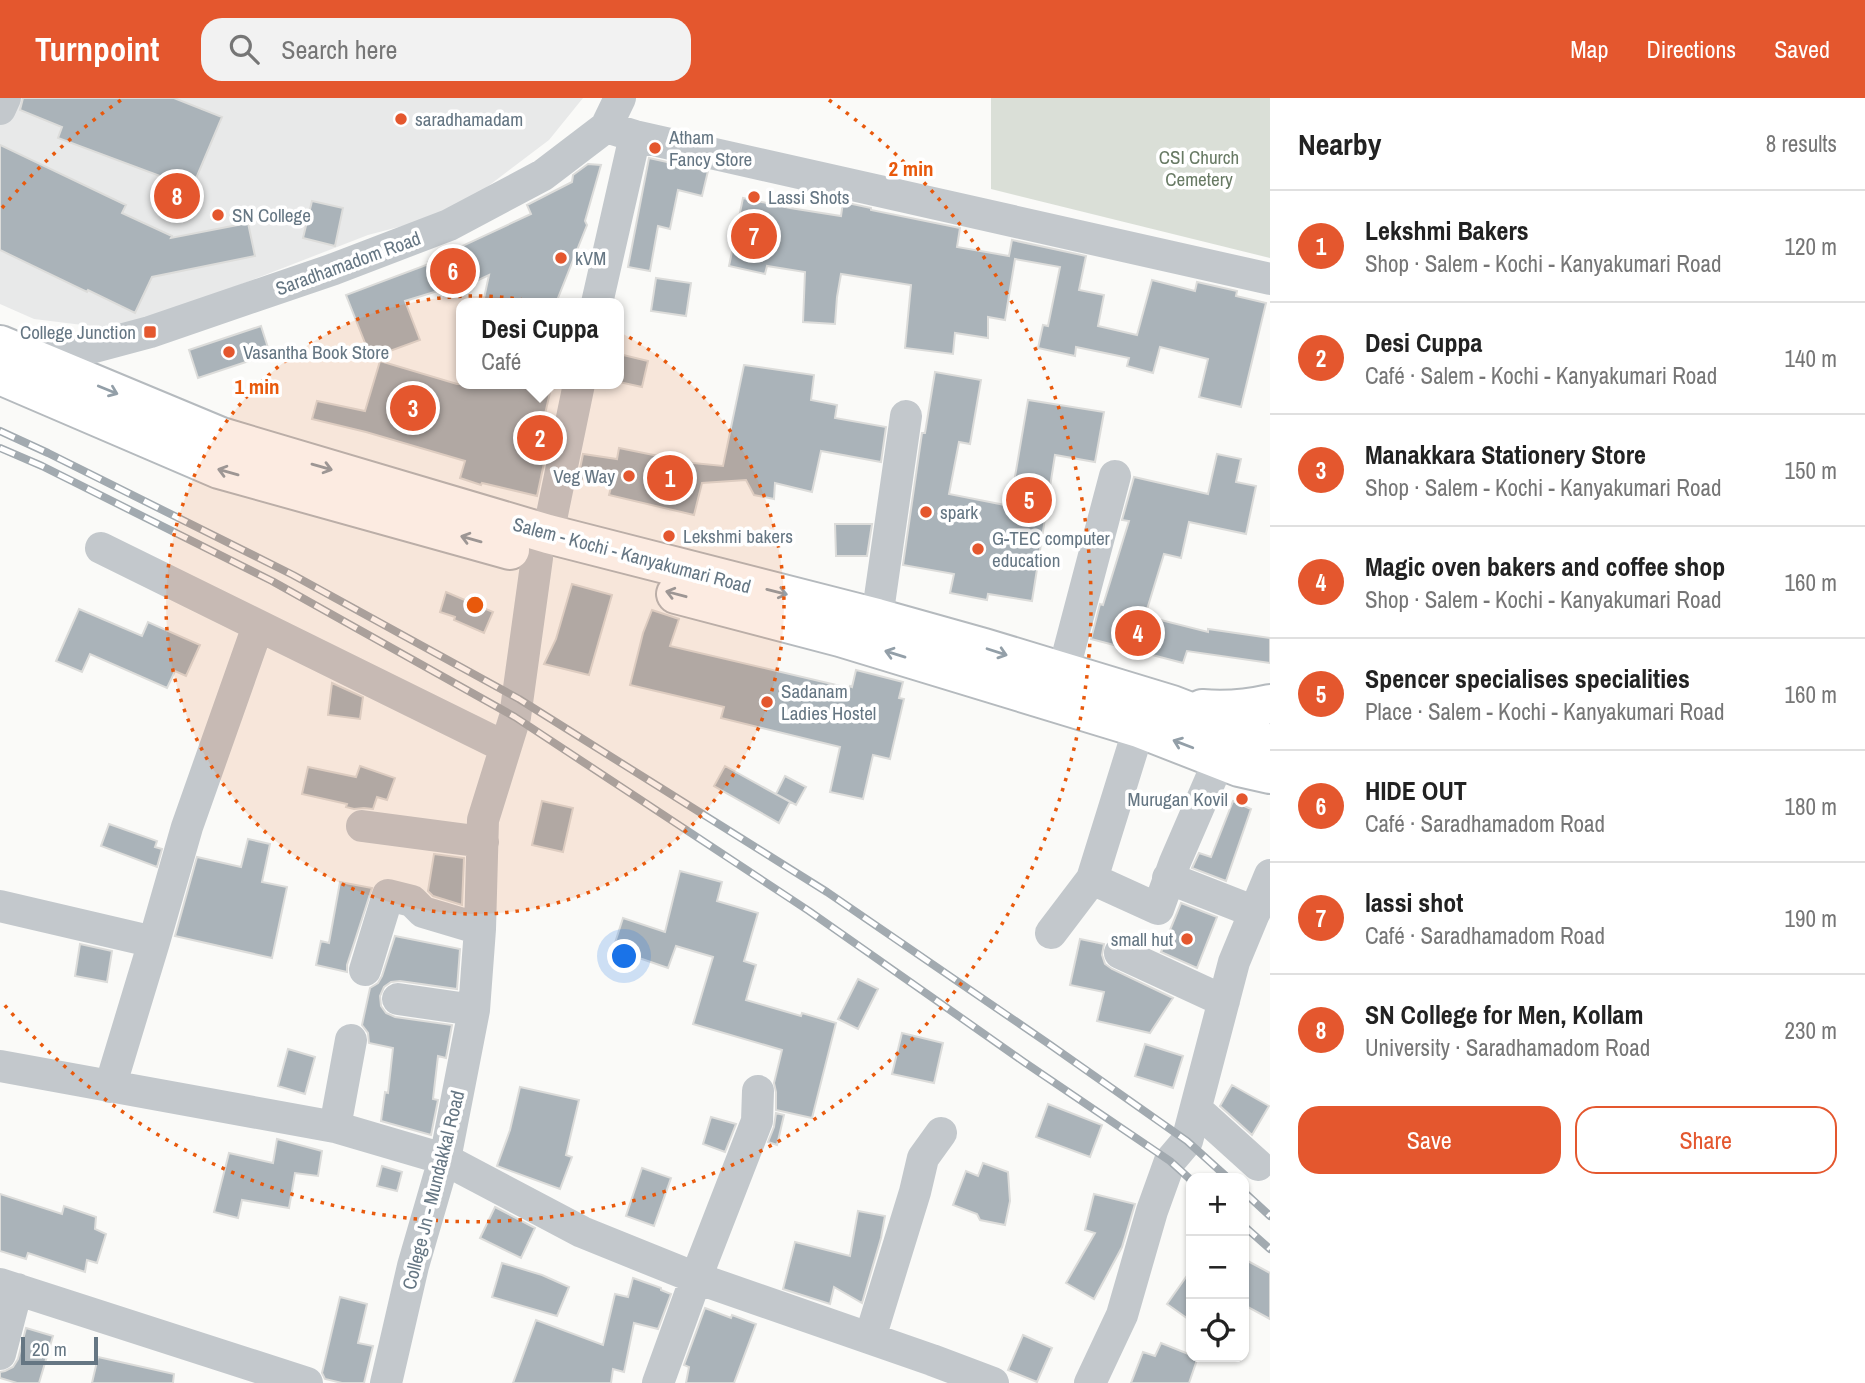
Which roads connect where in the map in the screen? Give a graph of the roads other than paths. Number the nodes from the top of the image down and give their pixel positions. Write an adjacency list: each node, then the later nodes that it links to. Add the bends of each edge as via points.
1 (5, 98): 3 (street)
2 (620, 98): 4 (street, Saradhamadom Road)
3 (0, 109)
4 (620, 132): 5 (street); 6 (street); 8 (street, Saradhamadom Road, via 449,225)
5 (1270, 279)
6 (598, 298)
7 (0, 345): 8 (main road, Salem - Kochi - Kanyakumari Road)
8 (23, 375): 12 (main road, Salem - Kochi - Kanyakumari Road)
9 (578, 389): 12 (street, College Jn - Mundakkal Road)
10 (906, 416): 14 (street)
11 (1115, 476): 16 (street)
12 (542, 546): 14 (main road, Salem - Kochi - Kanyakumari Road, one-way to 14); 19 (main road, one-way to 12); 20 (street, College Jn - Mundakkal Road, via 515,717)
13 (101, 548): 15 (street)
14 (877, 618): 16 (main road, Salem - Kochi - Kanyakumari Road, one-way to 16)
15 (258, 626): 20 (street); 33 (street, via 187,827)
16 (1063, 673): 18 (main road, Salem - Kochi - Kanyakumari Road)
17 (1270, 704): 18 (main road, via 1216,710)
18 (1172, 705): 21 (main road, Salem - Kochi - Kanyakumari Road)
19 (1139, 728): 22 (main road, one-way to 19); 28 (street)
20 (505, 747): 25 (street, College Jn - Mundakkal Road, via 483,820)
21 (1270, 747)
22 (1220, 758): 23 (main road); 27 (street)
23 (1270, 774)
24 (362, 826): 25 (street)
25 (482, 842): 31 (street, College Jn - Mundakkal Road)
26 (1270, 875): 30 (street)
27 (1168, 878): 28 (street, via 1158,909); 30 (street)
28 (1092, 879): 32 (street)
29 (0, 906): 33 (street)
30 (1255, 912): 37 (street)
31 (480, 929): 35 (street, via 423,912 412,901 388,895); 38 (street, College Jn - Mundakkal Road)
32 (1051, 933)
33 (155, 942): 41 (street)
34 (1120, 953): 37 (street)
35 (365, 970)
36 (398, 999): 38 (street)
37 (1224, 1001): 43 (street)
38 (474, 1010): 46 (street, College Jn - Mundakkal Road)
39 (351, 1040): 44 (street)
40 (0, 1066): 41 (street)
41 (110, 1087): 44 (street)
42 (758, 1091): 48 (street, via 757,1121)
43 (1196, 1110): 47 (street); 56 (street, via 1187,1141 1170,1161 1122,1315)
44 (335, 1127): 46 (street)
45 (941, 1133): 50 (street, via 923,1158)
46 (444, 1159): 48 (street, via 582,1232); 53 (street, College Jn - Mundakkal Road)
47 (1258, 1165)
48 (696, 1278): 50 (street); 54 (street)
49 (8, 1287): 51 (street); 52 (street)
50 (870, 1338): 55 (street)
51 (0, 1354)
52 (307, 1383)
53 (386, 1383)
54 (658, 1383)
55 (993, 1383)
56 (1090, 1383)

